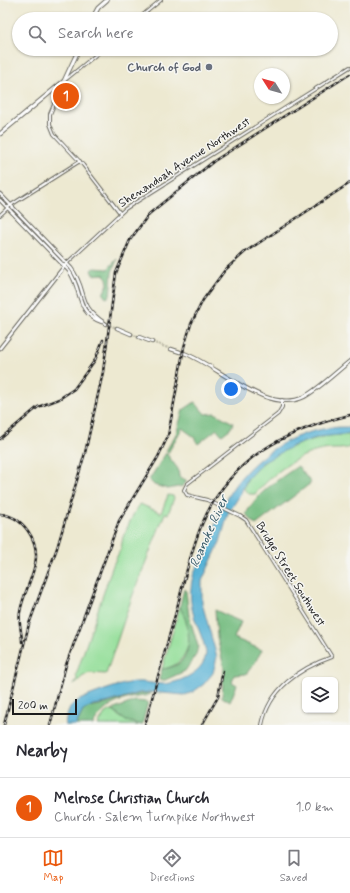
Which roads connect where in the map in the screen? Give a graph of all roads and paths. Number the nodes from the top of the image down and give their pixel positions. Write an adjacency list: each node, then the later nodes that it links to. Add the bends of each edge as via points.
1 (107, 0): 3 (main road)
2 (161, 0): 4 (street)
3 (95, 12)
4 (146, 12)
5 (76, 56): 8 (main road)
6 (94, 56): 8 (street)
7 (350, 67): 15 (street, Shenandoah Avenue Northwest)
8 (64, 81): 9 (main road); 10 (street, via 49,121 52,131)
9 (0, 134)
10 (80, 161): 13 (street); 15 (street)
11 (0, 194): 13 (main road)
12 (0, 200): 14 (main road)
13 (11, 205): 14 (street); 17 (main road)
14 (7, 207): 16 (street); 18 (main road)
15 (120, 213): 17 (street, Shenandoah Avenue Northwest)
16 (0, 215)
17 (67, 263): 18 (main road, Shenandoah Avenue Northwest); 18 (main road, via 77,276 88,309 106,324 92,317 82,305 73,278)
18 (64, 266): 23 (main road, Shenandoah Avenue Northwest)
19 (116, 328): 20 (main road)
20 (131, 334)
21 (139, 337): 22 (main road)
22 (152, 342)
23 (0, 348)
24 (171, 349): 25 (main road)
25 (180, 352)
26 (184, 353): 28 (main road, via 252,391)
27 (350, 361): 28 (main road, via 303,397)
28 (282, 400): 29 (street, Bridge Street Southwest, via 278,414 187,484 184,492 189,496 218,504 241,516 249,524 332,657 305,669 284,685 269,704)
29 (262, 725)

